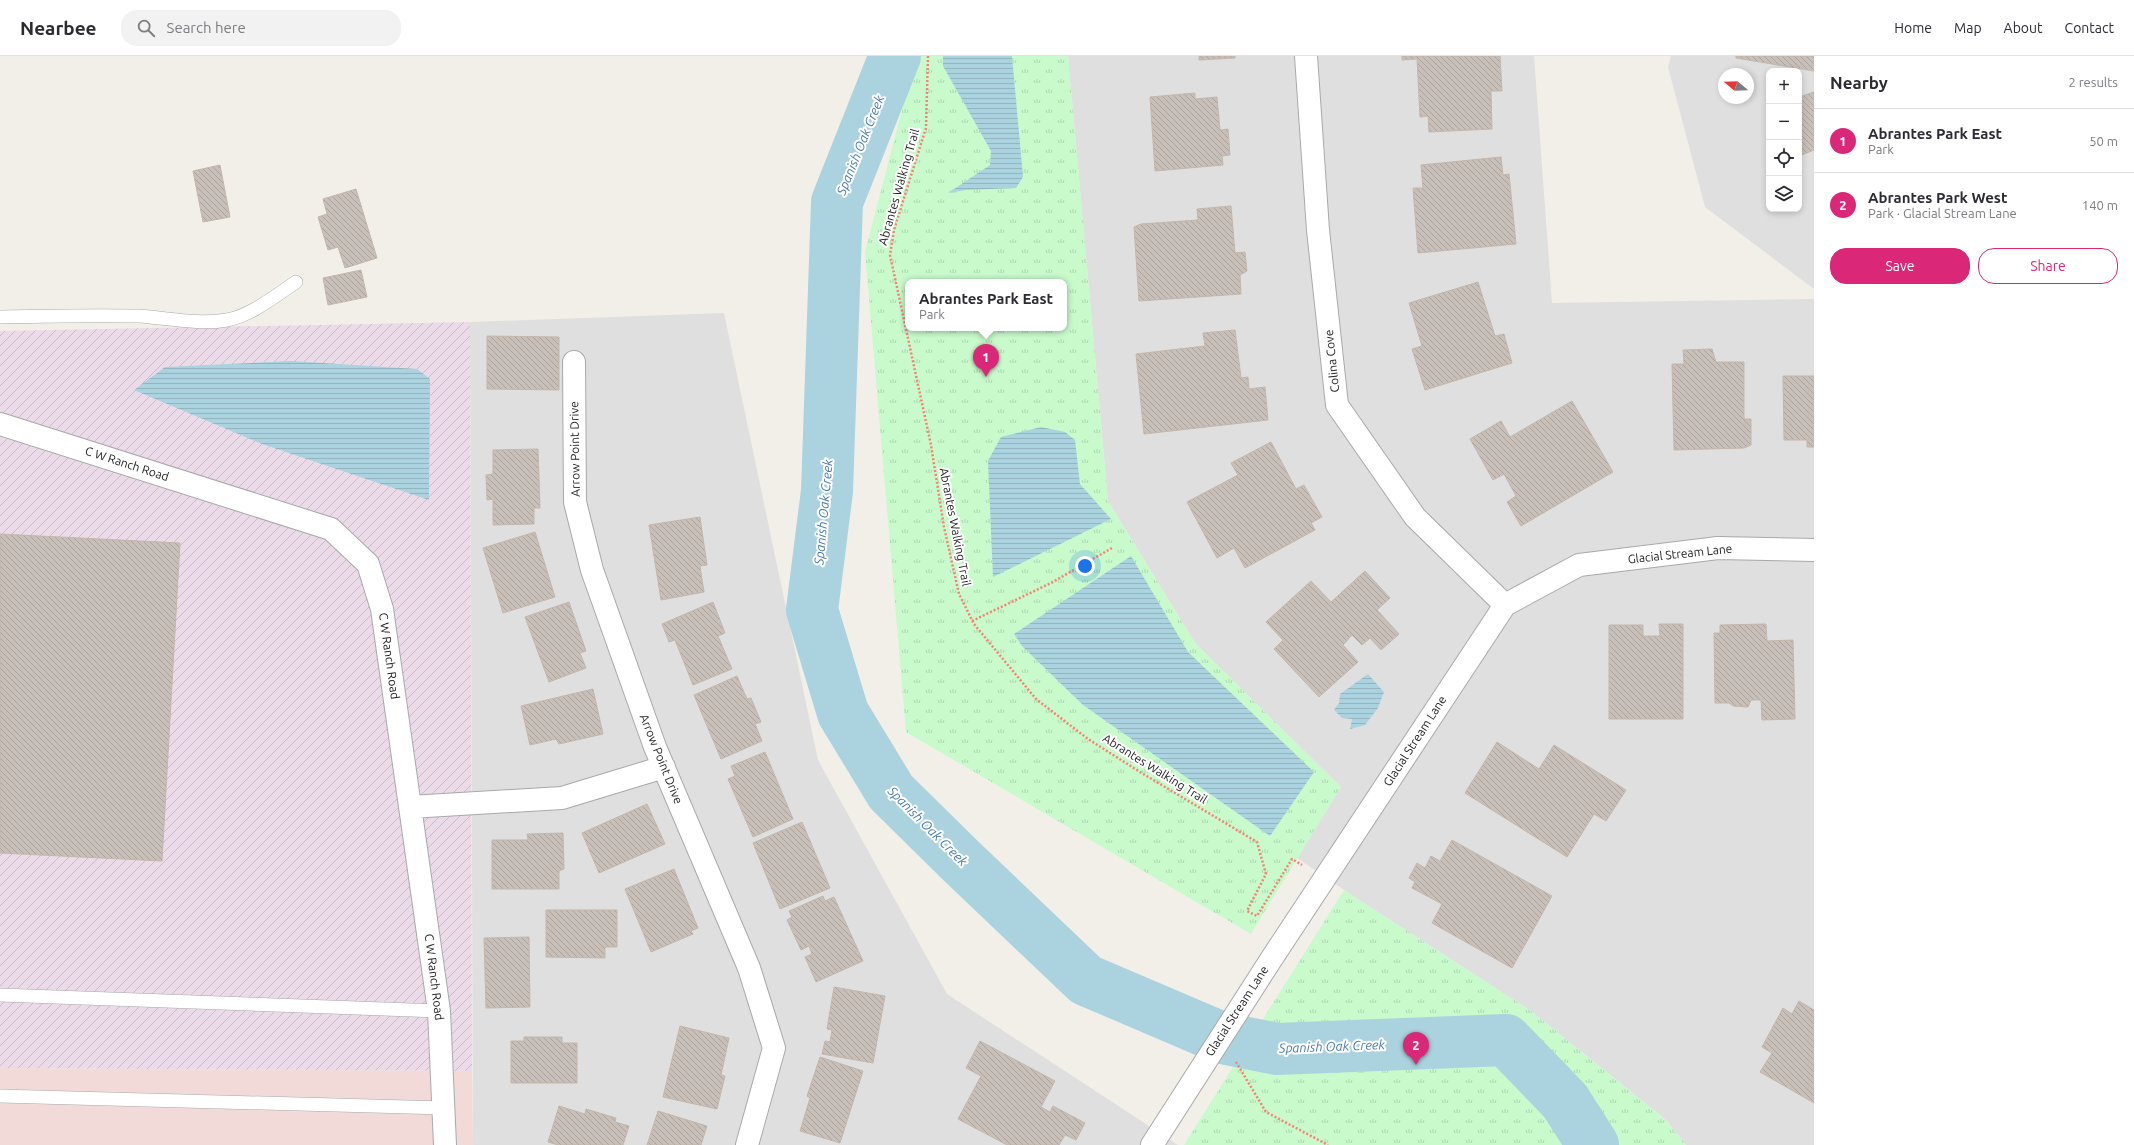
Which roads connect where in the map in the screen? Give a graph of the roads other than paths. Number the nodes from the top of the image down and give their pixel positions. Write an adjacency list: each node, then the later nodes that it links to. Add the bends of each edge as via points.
1 (1306, 56): 7 (street, Colina Cove, via 1318,230 1337,406 1415,517)
2 (296, 282): 3 (lane, via 269,300 228,320 192,321 130,316)
3 (0, 317)
4 (574, 362): 8 (street, Arrow Point Drive, via 575,502 592,570)
5 (0, 424): 9 (street, C W Ranch Road, via 331,529 368,564 382,609)
6 (1814, 550): 7 (street, Glacial Stream Lane, via 1718,548 1579,565)
7 (1505, 605): 16 (street, Glacial Stream Lane, via 1324,878)
8 (664, 767): 9 (street, via 562,798); 15 (street, Arrow Point Drive, via 750,968 774,1048)
9 (410, 807): 11 (street, C W Ranch Road)
10 (0, 994): 11 (lane)
11 (439, 1011): 13 (street, C W Ranch Road)
12 (0, 1096): 13 (lane)
13 (445, 1108): 14 (street, C W Ranch Road)
14 (445, 1145)
15 (747, 1145)
16 (1152, 1145)

